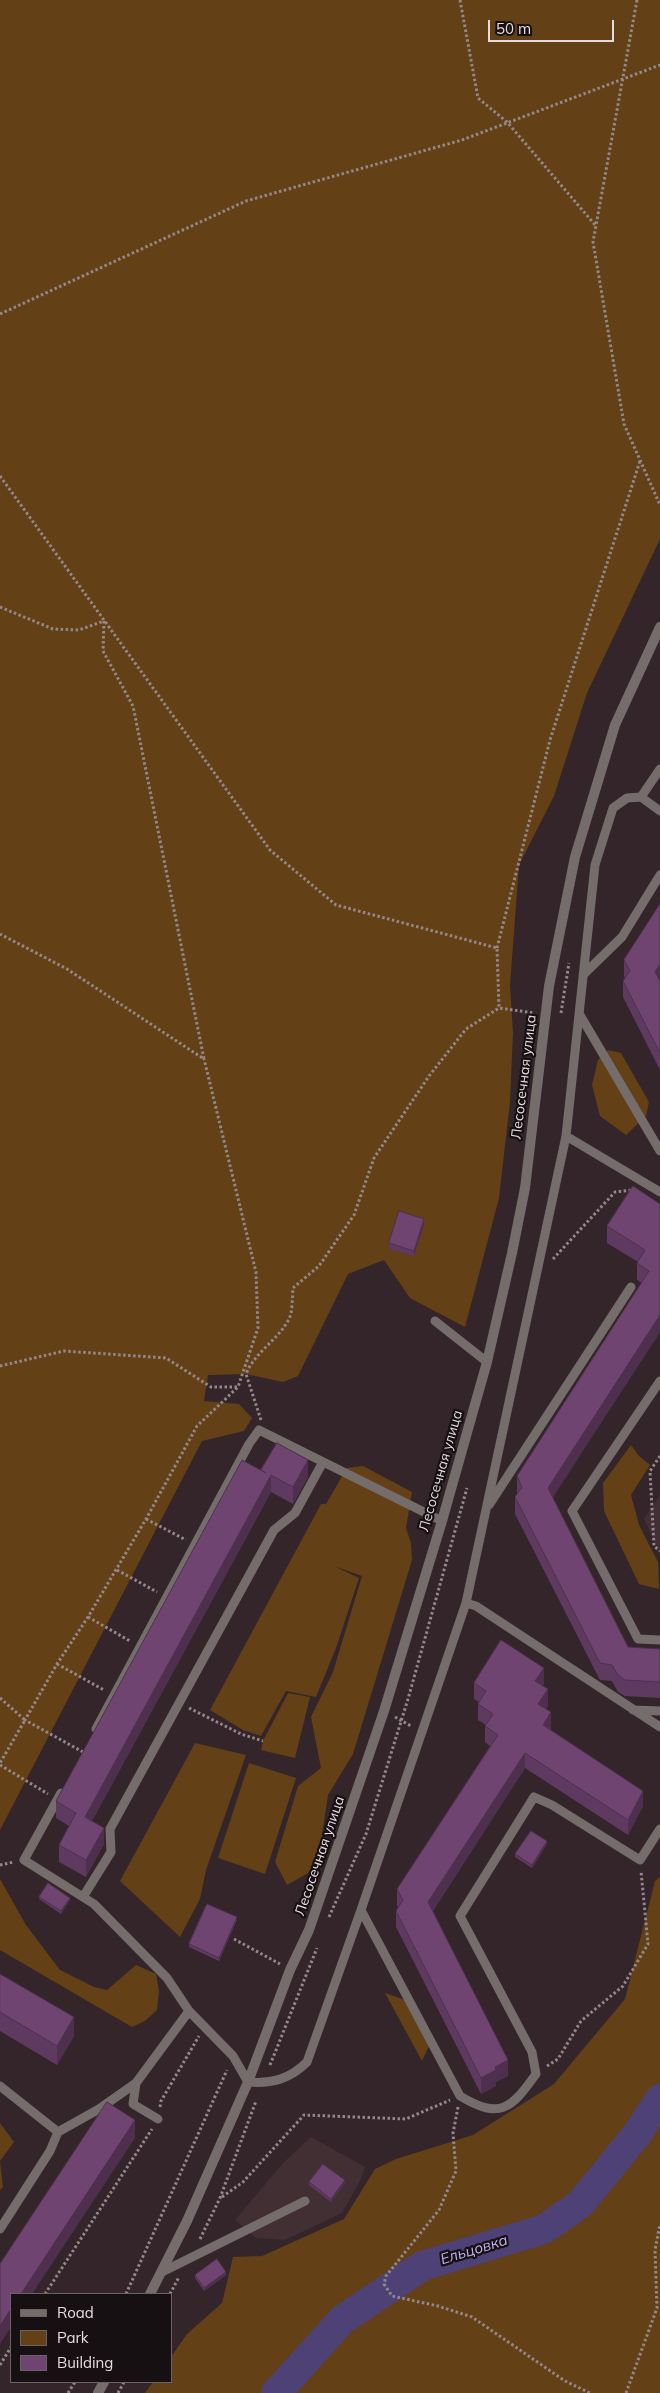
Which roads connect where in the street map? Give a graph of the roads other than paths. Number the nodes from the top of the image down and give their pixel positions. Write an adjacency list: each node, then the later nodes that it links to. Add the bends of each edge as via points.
1 (660, 627): 13 (street, Лесосечная улица, via 615,724 575,856 549,986 525,1188)
2 (660, 769): 3 (lane)
3 (641, 797): 4 (lane); 6 (lane, via 627,798 613,808 595,865)
4 (660, 811)
5 (660, 875): 6 (lane, via 622,937)
6 (583, 975): 7 (lane)
7 (580, 1014): 8 (lane); 9 (lane)
8 (566, 1136): 10 (lane); 16 (lane)
9 (660, 1151)
10 (657, 1190)
11 (631, 1287): 16 (lane)
12 (435, 1321): 13 (lane)
13 (487, 1362): 17 (street, Лесосечная улица)
14 (660, 1381): 19 (lane, via 572,1511 638,1639)
15 (323, 1462): 17 (lane); 23 (lane, via 259,1430); 26 (lane, via 295,1514 274,1530 110,1829 111,1852)
16 (486, 1510): 18 (lane)
17 (442, 1521): 29 (street, Лесосечная улица, via 384,1711 309,1930 290,1970)
18 (466, 1603): 20 (lane, via 476,1606); 27 (lane)
19 (660, 1640)
20 (632, 1710): 21 (lane); 22 (lane)
21 (660, 1711)
22 (660, 1727)
23 (83, 1752)
24 (66, 1784): 26 (lane, via 24,1860)
25 (660, 1829): 27 (lane, via 640,1860 534,1797 460,1916 532,2052 536,2074 519,2098 496,2111 479,2108 460,2096)
26 (83, 1897): 28 (lane, via 94,1904 167,1978)
27 (361, 1910): 29 (lane, via 307,2062 294,2075 262,2083)
28 (189, 2011): 29 (lane, via 233,2056); 30 (lane)
29 (248, 2082): 36 (street, Лесосечная улица)
30 (136, 2083): 32 (lane, via 133,2104); 33 (lane)
31 (0, 2086): 33 (lane)
32 (158, 2119)
33 (58, 2132): 35 (lane, via 50,2151)
34 (306, 2201): 36 (lane)
35 (0, 2229)
36 (162, 2272): 37 (street, Лесосечная улица)
37 (151, 2293)

